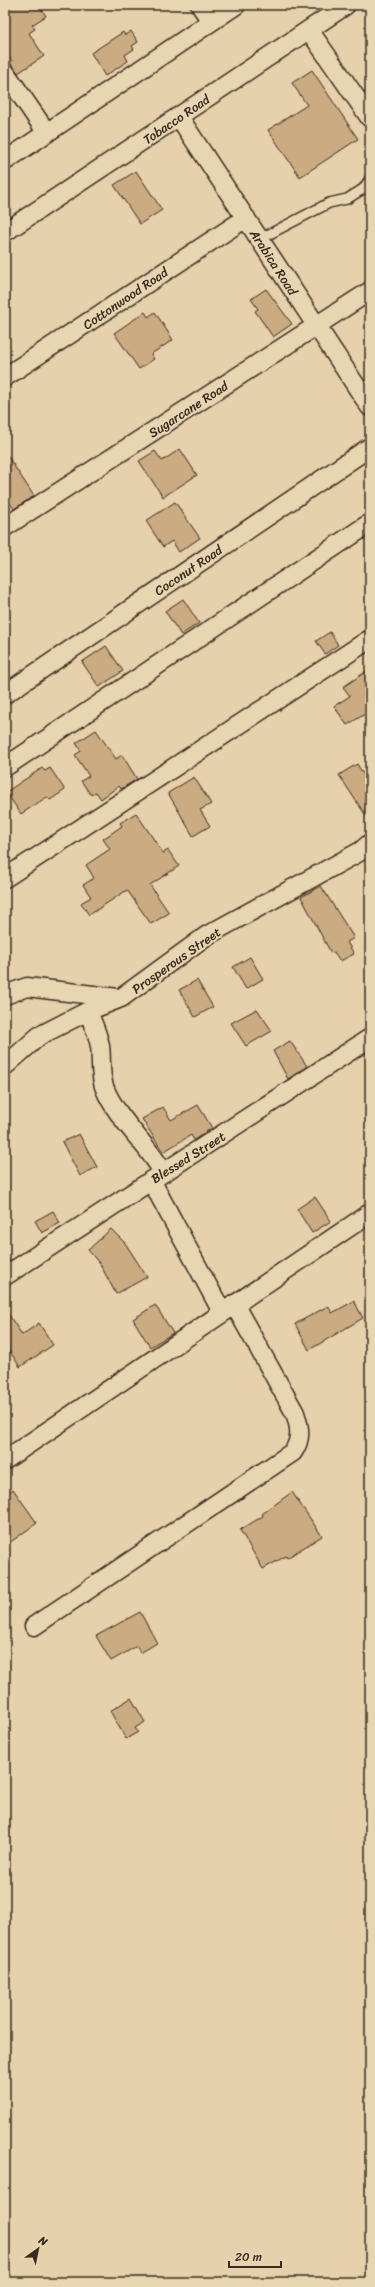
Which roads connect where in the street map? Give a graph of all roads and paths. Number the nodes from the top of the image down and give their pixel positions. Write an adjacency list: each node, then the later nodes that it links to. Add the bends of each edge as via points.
1 (200, 5): 4 (street)
2 (236, 5): 4 (street)
3 (346, 5): 5 (street, Tobacco Road)
4 (211, 21): 9 (street)
5 (309, 30): 7 (street, Tobacco Road); 8 (street)
6 (5, 72): 9 (street)
7 (179, 117): 12 (street, Arabica Road); 13 (street, Tobacco Road)
8 (370, 118)
9 (47, 133): 10 (street)
10 (5, 161)
11 (370, 179): 14 (lane, via 363,189 347,199 329,203)
12 (246, 218): 14 (street, Arabica Road); 17 (street, Cottonwood Road)
13 (5, 232)
14 (260, 239): 16 (street, Arabica Road)
15 (370, 291): 16 (street, Sugarcane Road)
16 (316, 327): 18 (street, Arabica Road); 21 (street, Sugarcane Road)
17 (5, 378)
18 (370, 407)
19 (370, 447): 23 (street, Coconut Road)
20 (370, 523): 24 (street)
21 (5, 527)
22 (370, 639): 26 (street)
23 (5, 694)
24 (5, 767)
25 (370, 843): 28 (street, Prosperous Street, via 361,851 206,936)
26 (5, 878)
27 (5, 995): 28 (street, via 27,987)
28 (121, 998): 29 (street, Prosperous Street)
29 (88, 1011): 31 (street, Prosperous Street, via 39,1036); 32 (street, via 99,1044 105,1090 152,1153)
30 (370, 1038): 32 (street, Blessed Street, via 208,1146)
31 (5, 1066)
32 (157, 1176): 34 (street, Blessed Street); 35 (street)
33 (370, 1213): 35 (street)
34 (5, 1276)
35 (228, 1308): 36 (street); 37 (street, via 295,1413 300,1429 298,1443 293,1452)
36 (5, 1460)
37 (34, 1626)

